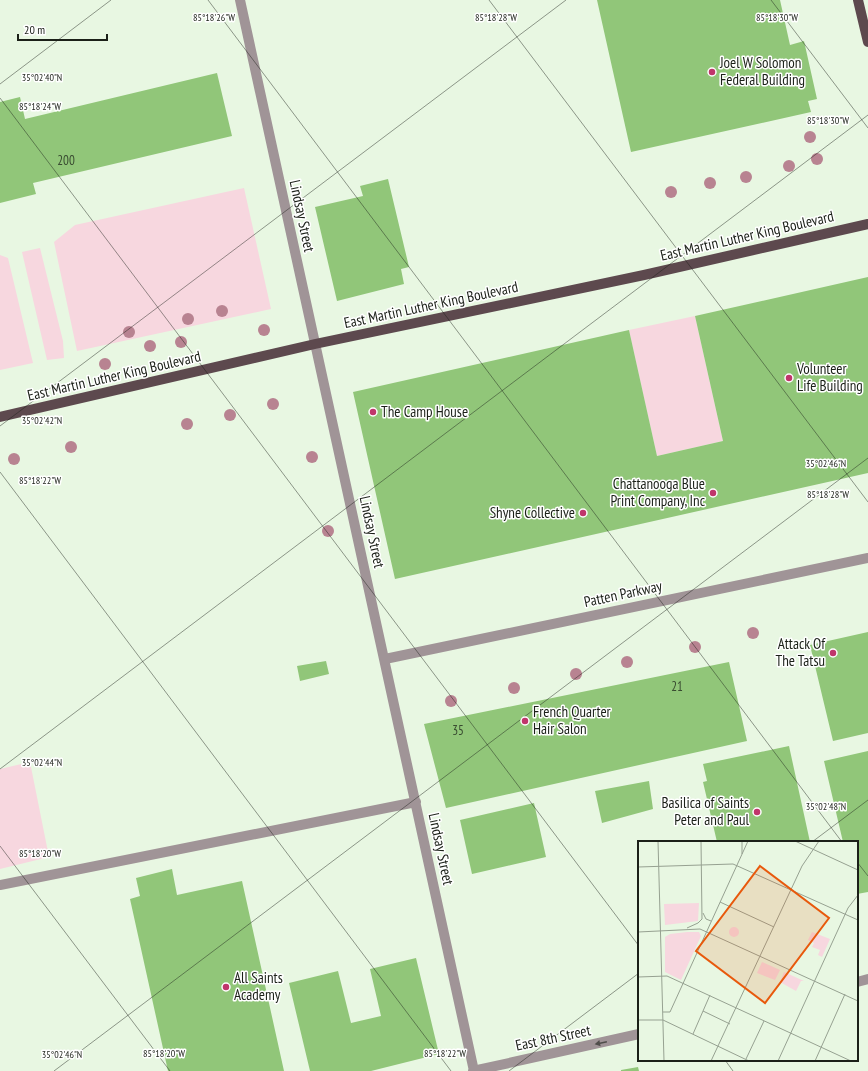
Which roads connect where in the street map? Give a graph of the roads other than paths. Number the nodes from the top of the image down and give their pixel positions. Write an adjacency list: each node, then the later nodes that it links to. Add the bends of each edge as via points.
1 (240, 0): 5 (street, Lindsay Street)
2 (858, 0): 3 (main road)
3 (868, 42)
4 (868, 224): 5 (main road, East Martin Luther King Boulevard, via 644,275)
5 (315, 344): 6 (main road, East Martin Luther King Boulevard); 8 (street, Lindsay Street)
6 (0, 417)
7 (868, 558): 8 (street, Patten Parkway)
8 (385, 659): 9 (street, Lindsay Street)
9 (416, 802): 10 (street); 14 (street, Lindsay Street)
10 (0, 884)
11 (868, 979): 12 (street)
12 (858, 982)
13 (638, 1034): 14 (street, East 8th Street, one-way to 14)
14 (474, 1071)

